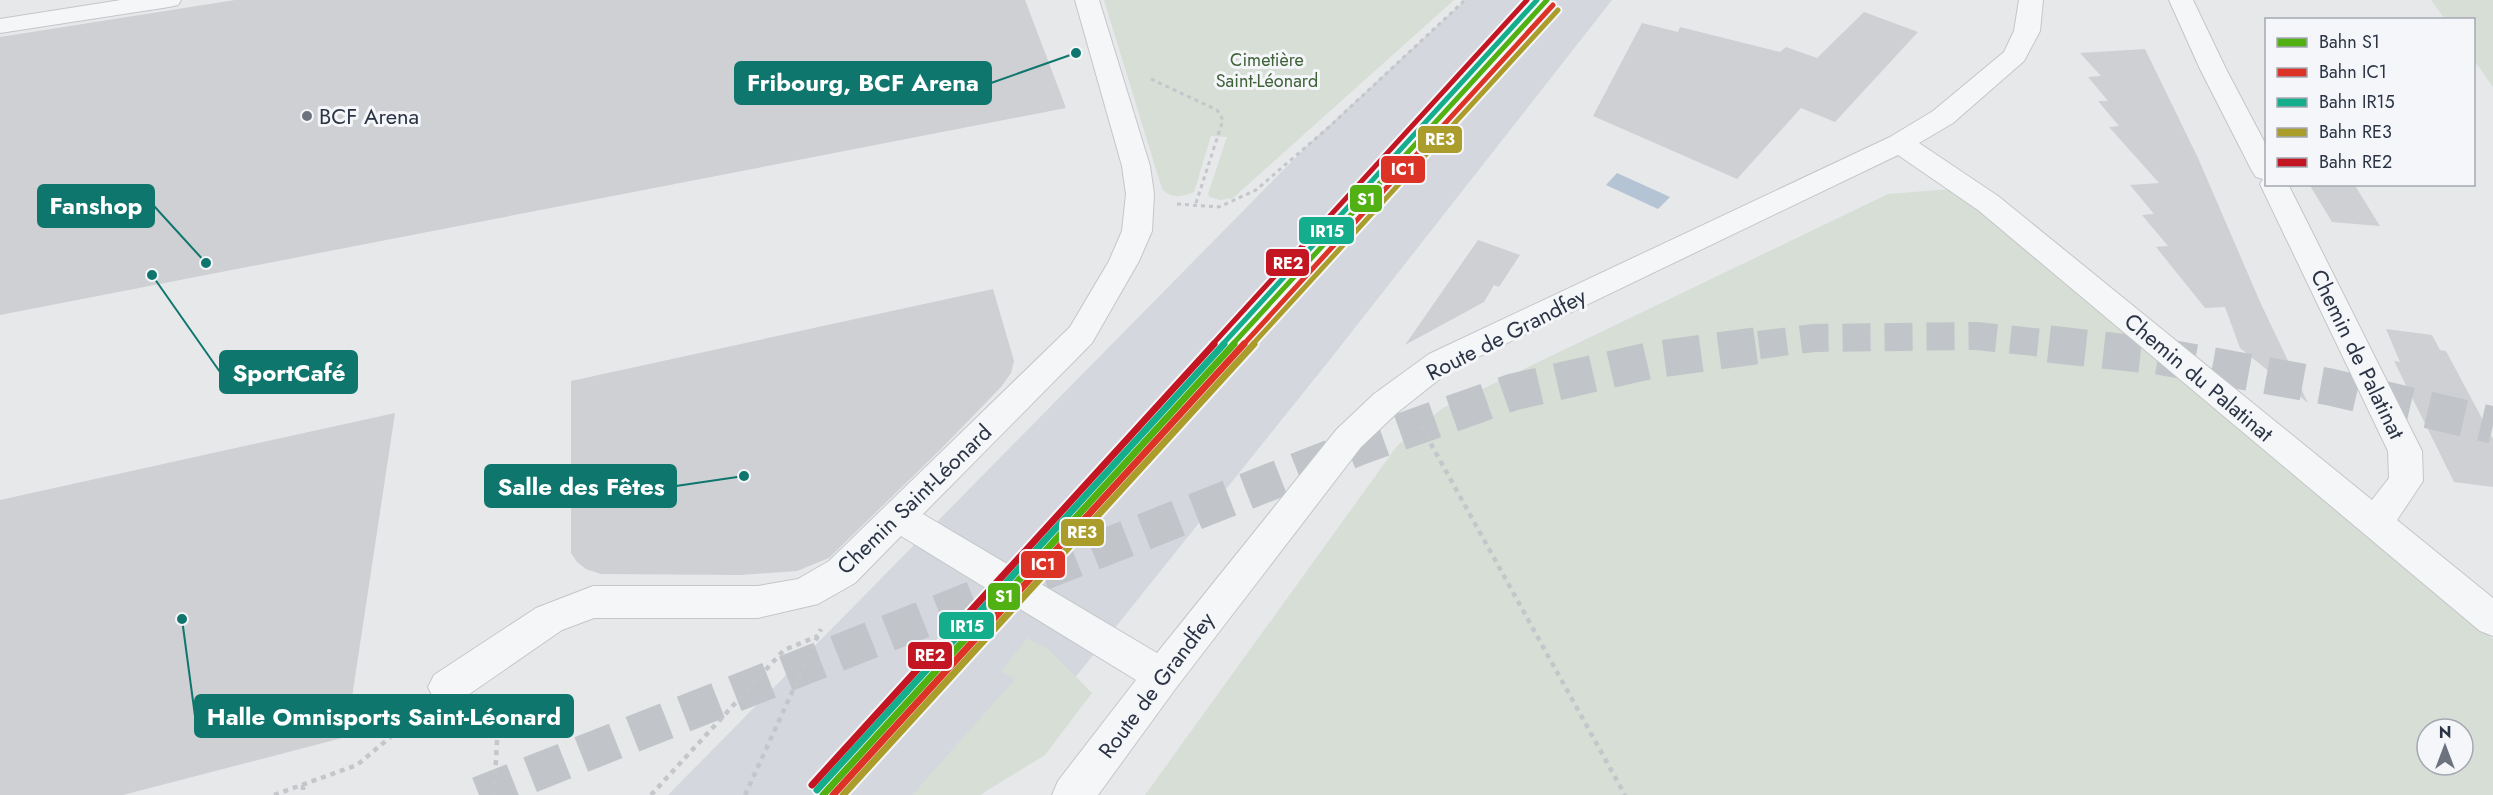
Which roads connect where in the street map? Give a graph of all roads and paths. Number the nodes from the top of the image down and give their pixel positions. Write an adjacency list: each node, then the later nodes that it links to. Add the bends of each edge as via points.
1 (169, 0): 6 (street)
2 (1087, 0): 11 (street, Chemin Saint-Léonard, via 1136,166)
3 (1465, 0): 12 (path, via 1256,190 1219,207)
4 (2031, 0): 8 (street, Route de Grandfey, via 2027,31 2015,56 1943,117)
5 (2181, 0): 9 (street)
6 (0, 26)
7 (1149, 78): 12 (path, via 1217,110 1223,120)
8 (1900, 143): 13 (street, Route de Grandfey, via 1440,362); 15 (street, Chemin du Palatinat, via 1988,203)
9 (2265, 169)
10 (2275, 186): 15 (street, Chemin de Palatinat, via 2405,452 2406,481)
11 (1140, 194): 12 (path, via 1166,204); 14 (street, Chemin Saint-Léonard, via 1137,231 1081,334)
12 (1195, 206)
13 (1398, 393): 19 (street, Route de Grandfey, via 1349,438); 29 (path, via 1410,406)
14 (898, 517): 18 (street, Chemin Saint-Léonard, via 842,572 805,593 758,602 593,602 549,619); 19 (street)
15 (2375, 522): 16 (street, Chemin du Palatinat)
16 (2493, 620)
17 (819, 636): 26 (path, via 784,650)
18 (501, 653): 21 (street, Chemin Saint-Léonard); 25 (path)
19 (1162, 676): 28 (street, Route de Grandfey)
20 (799, 680): 27 (path)
21 (448, 687): 22 (path, via 357,765)
22 (303, 785): 23 (path); 24 (path)
23 (274, 795)
24 (303, 795)
25 (494, 795)
26 (651, 795)
27 (745, 795)
28 (1073, 795)
29 (1625, 795)

